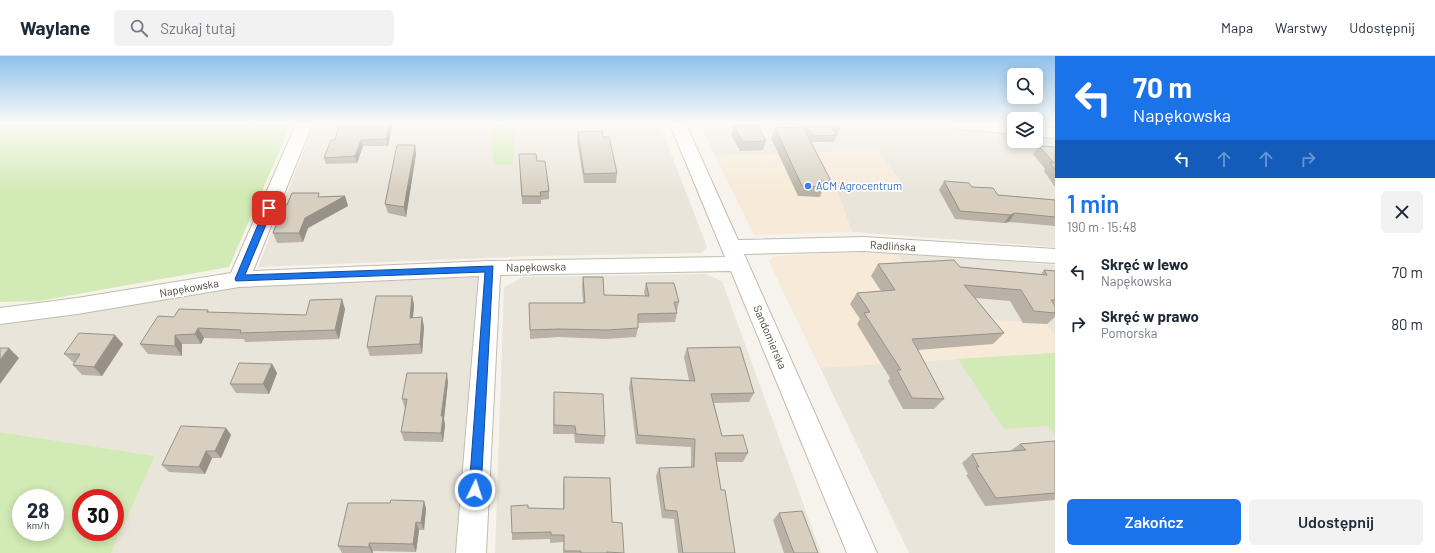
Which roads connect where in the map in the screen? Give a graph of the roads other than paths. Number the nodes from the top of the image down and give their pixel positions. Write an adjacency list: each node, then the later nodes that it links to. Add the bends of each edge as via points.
1 (295, 145): 6 (street)
2 (687, 145): 3 (street, Sandomierska)
3 (735, 255): 4 (street, Radlińska, via 863,244); 5 (street, Napękowska); 9 (street, Sandomierska)
4 (1055, 256)
5 (490, 268): 6 (street, Napękowska); 8 (street)
6 (239, 279): 7 (street, Napękowska, via 54,310)
7 (0, 316)
8 (471, 553)
9 (862, 553)

